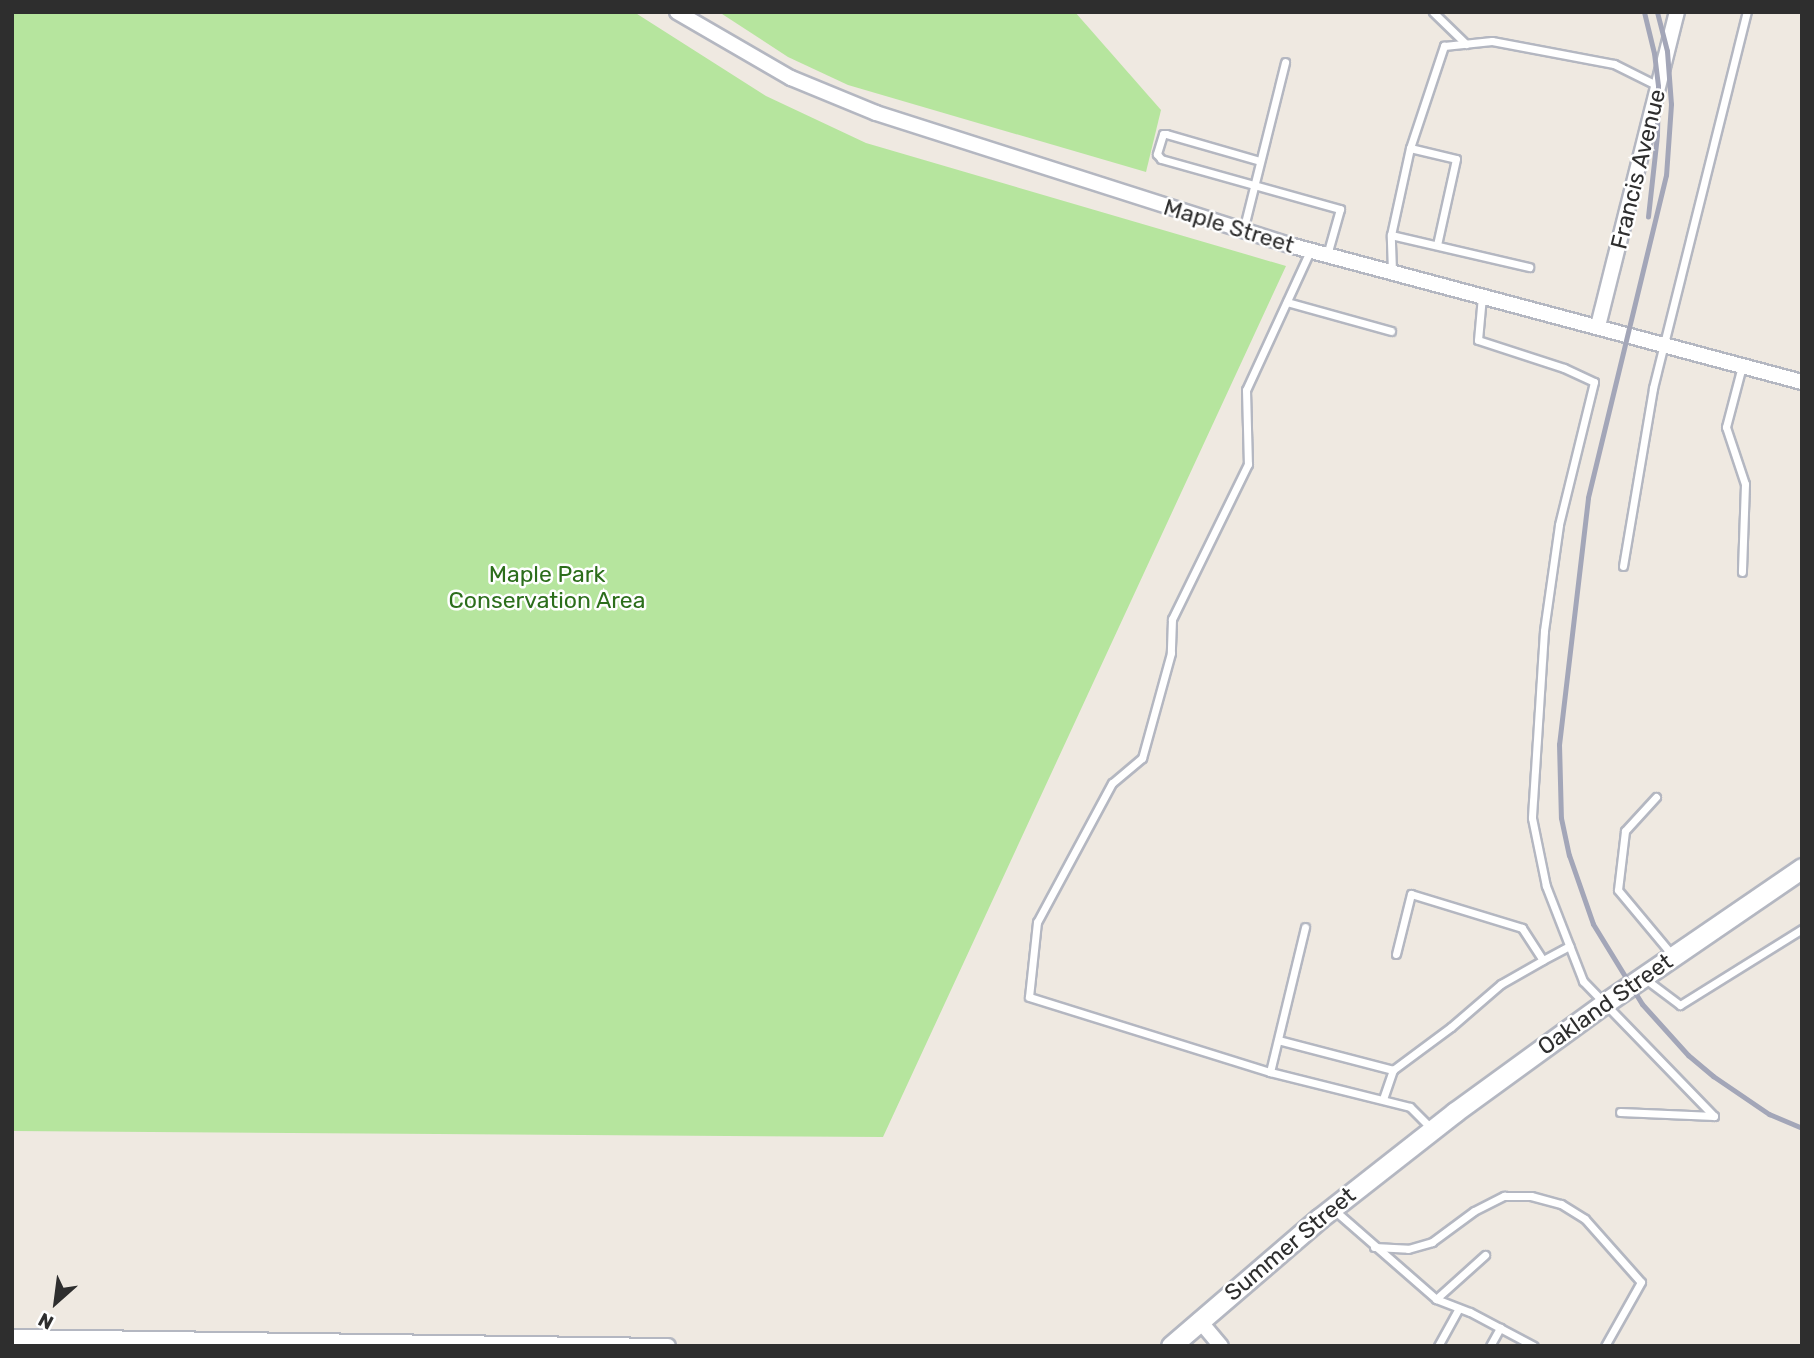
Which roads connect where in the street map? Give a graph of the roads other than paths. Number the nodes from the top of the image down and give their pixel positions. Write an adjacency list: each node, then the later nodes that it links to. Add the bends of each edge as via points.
1 (677, 12): 11 (street, Maple Street, via 741,52 831,97)
2 (1433, 12): 5 (lane)
3 (1677, 12): 7 (street, Francis Avenue)
4 (1748, 12): 22 (lane)
5 (1466, 44): 7 (lane, via 1492,41 1614,64); 8 (lane, via 1444,46)
6 (1285, 62): 9 (lane)
7 (1658, 86): 20 (street, Francis Avenue)
8 (1410, 148): 12 (lane); 13 (lane, via 1456,159)
9 (1260, 161): 10 (lane); 10 (lane, via 1167,134 1161,137 1157,154 1161,159)
10 (1253, 185): 11 (lane); 15 (lane, via 1340,209)
11 (1243, 231): 14 (street, Maple Street)
12 (1391, 235): 13 (lane); 17 (lane)
13 (1437, 245): 16 (lane)
14 (1311, 250): 15 (street, Maple Street); 19 (lane)
15 (1327, 255): 17 (street, Maple Street)
16 (1529, 267)
17 (1392, 271): 18 (street, Maple Street)
18 (1482, 295): 20 (street, Maple Street); 31 (lane, via 1478,340 1594,382 1559,525 1544,632 1532,818 1546,886)
19 (1287, 302): 21 (lane); 39 (lane, via 1246,390 1248,464 1172,619 1171,653 1142,758 1112,783 1037,922 1030,997)
20 (1598, 326): 22 (street, Maple Street)
21 (1391, 331)
22 (1665, 346): 23 (street, Maple Street); 25 (lane, via 1650,399)
23 (1742, 366): 24 (street, Maple Street); 26 (lane, via 1726,427 1745,484)
24 (1802, 382)
25 (1623, 566)
26 (1742, 572)
27 (1656, 797): 33 (lane, via 1625,831 1618,890)
28 (1802, 868): 33 (main road, Oakland Street)
29 (1305, 927): 37 (lane)
30 (1802, 929): 35 (lane, via 1680,1005)
31 (1569, 946): 34 (lane); 36 (lane, via 1583,981)
32 (1396, 954): 34 (lane, via 1411,894 1522,928)
33 (1673, 956): 35 (main road, Oakland Street)
34 (1543, 960): 38 (lane, via 1501,984)
35 (1643, 977): 36 (main road, Oakland Street)
36 (1605, 1003): 41 (lane, via 1714,1116); 42 (main road, Oakland Street)
37 (1278, 1040): 38 (lane); 39 (lane)
38 (1393, 1070): 40 (lane)
39 (1270, 1072): 40 (lane)
40 (1383, 1099): 42 (lane, via 1410,1107)
41 (1619, 1112)
42 (1433, 1129): 43 (main road, Oakland Street)
43 (1412, 1145): 44 (main road, Summer Street)
44 (1332, 1208): 45 (lane); 49 (main road, Summer Street)
45 (1374, 1247): 47 (lane); 59 (lane, via 1408,1249 1432,1242 1474,1210 1504,1196 1531,1196 1560,1204 1577,1214 1640,1282)
46 (1485, 1255): 47 (lane)
47 (1436, 1299): 48 (lane)
48 (1459, 1308): 50 (lane); 56 (lane)
49 (1199, 1320): 54 (main road, Summer Street); 55 (street)
50 (1500, 1328): 57 (lane); 58 (lane)
51 (12, 1337): 52 (street)
52 (344, 1343): 53 (street)
53 (668, 1346)
54 (1171, 1346)
55 (1221, 1346)
56 (1438, 1346)
57 (1490, 1346)
58 (1534, 1346)
59 (1605, 1346)

